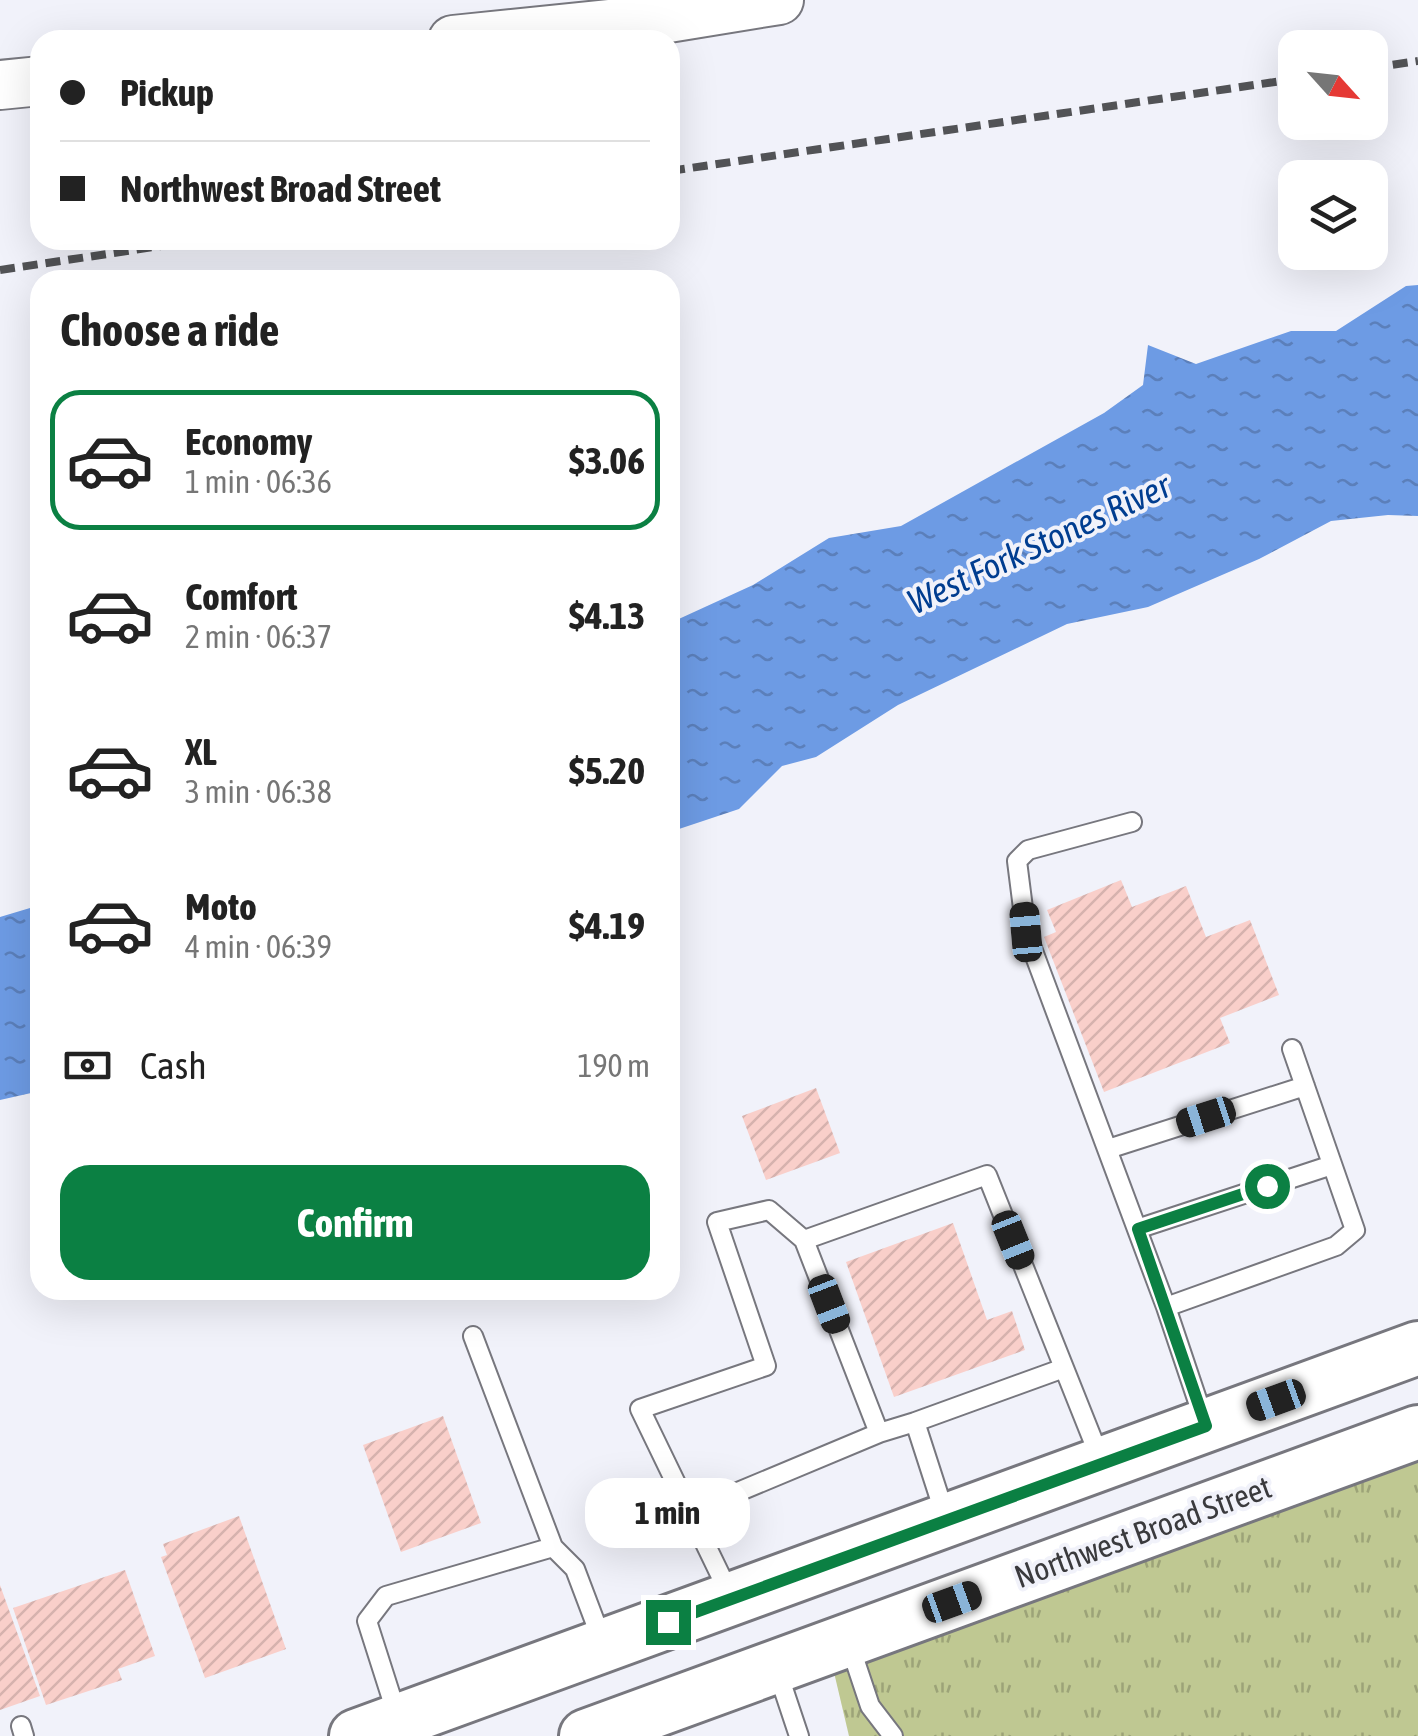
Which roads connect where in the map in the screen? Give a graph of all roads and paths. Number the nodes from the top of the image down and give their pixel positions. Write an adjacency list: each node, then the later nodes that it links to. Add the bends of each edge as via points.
1 (779, 0): 2 (street)
2 (551, 30)
3 (30, 83): 4 (street)
4 (0, 86)
5 (1132, 822): 8 (lane, via 1028,850 1017,861 1026,932)
6 (1292, 1048): 7 (lane)
7 (1305, 1086): 8 (lane); 9 (lane)
8 (1108, 1149): 10 (lane)
9 (1332, 1164): 10 (lane); 12 (lane, via 1354,1230 1336,1246)
10 (1138, 1229): 12 (lane)
11 (804, 1240): 15 (lane, via 987,1175); 19 (lane); 22 (lane, via 769,1210 717,1222 766,1366 640,1409)
12 (1166, 1308): 17 (lane)
13 (473, 1336): 24 (lane)
14 (1418, 1348): 17 (main road)
15 (1064, 1368): 16 (lane); 20 (lane)
16 (915, 1422): 19 (lane); 23 (lane)
17 (1206, 1426): 20 (main road); 21 (main road)
18 (1418, 1432): 21 (main road, Northwest Broad Street)
19 (879, 1433): 22 (lane)
20 (1102, 1463): 23 (main road)
21 (1231, 1500): 27 (main road, Northwest Broad Street)
22 (690, 1512): 26 (lane)
23 (947, 1520): 25 (main road)
24 (554, 1547): 28 (lane, via 575,1570); 30 (lane, via 386,1596 367,1621)
25 (798, 1574): 26 (main road); 27 (main road)
26 (732, 1598): 28 (main road)
27 (838, 1644): 29 (main road, Northwest Broad Street); 33 (lane)
28 (604, 1646): 30 (main road)
29 (776, 1666): 31 (main road, Northwest Broad Street); 32 (lane)
30 (377, 1728)
31 (586, 1736)
32 (799, 1736)
33 (894, 1736)

